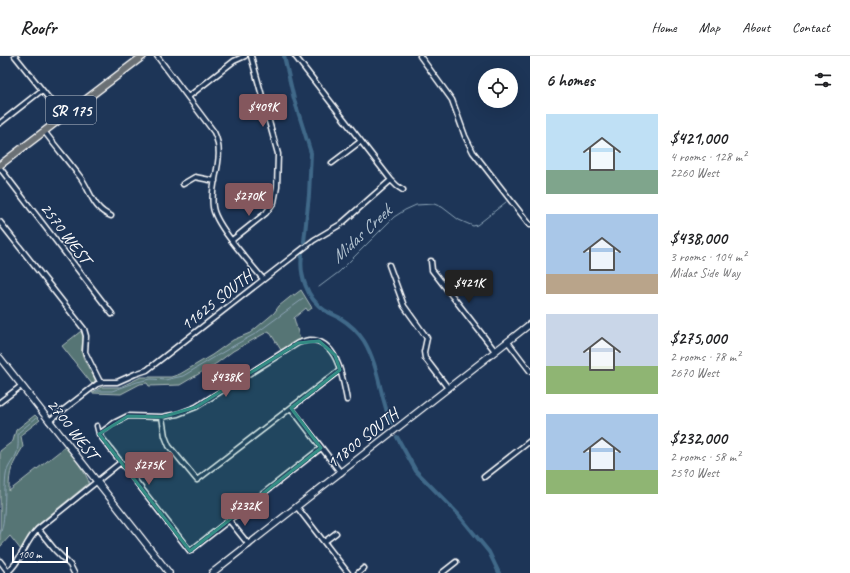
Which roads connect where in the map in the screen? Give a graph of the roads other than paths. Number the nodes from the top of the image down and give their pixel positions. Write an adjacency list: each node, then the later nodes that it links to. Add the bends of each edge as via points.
1 (15, 56): 8 (street)
2 (156, 56): 9 (street)
3 (244, 56): 9 (street)
4 (251, 56): 24 (street, via 278,154 277,192 272,206 266,213)
5 (295, 56): 13 (street)
6 (420, 56): 23 (street, via 449,95 464,136 473,152)
7 (140, 57): 10 (main road, SR 175)
8 (42, 90): 10 (street); 11 (street)
9 (188, 97): 18 (street, via 210,125 217,139 219,157)
10 (63, 116): 12 (main road, SR 175)
11 (0, 123)
12 (44, 131): 15 (main road, SR 175); 21 (street, via 81,178 94,202)
13 (361, 141): 14 (street); 17 (street)
14 (332, 163)
15 (0, 165)
16 (0, 168): 28 (street, 2570 WEST)
17 (391, 180): 20 (street); 27 (street, 11625 SOUTH, via 341,224 318,237)
18 (215, 181): 19 (street, via 195,177); 24 (street, via 212,202 214,212 218,222)
19 (183, 184)
20 (403, 190)
21 (111, 216)
22 (0, 222): 35 (street, via 84,329 85,352)
23 (530, 225)
24 (232, 240): 27 (street)
25 (430, 261): 31 (street, via 432,270)
26 (389, 265): 37 (street, via 404,306 427,338 425,358)
27 (264, 280): 35 (street, 11625 SOUTH, via 147,370 117,382)
28 (112, 314)
29 (530, 324): 30 (main road, 11800 SOUTH)
30 (508, 342): 31 (main road, 11800 SOUTH); 34 (street)
31 (495, 352): 37 (main road, 11800 SOUTH)
32 (0, 358): 36 (main road, 2700 WEST)
33 (340, 370): 38 (street); 40 (street); 41 (street, via 335,355 323,344 310,340 298,343 196,407)
34 (530, 371)
35 (100, 382): 42 (street)
36 (21, 386): 39 (street); 42 (main road, 2700 WEST)
37 (448, 388): 48 (main road, 11800 SOUTH)
38 (347, 400)
39 (0, 402)
40 (291, 408): 41 (street, via 197,480 169,446); 46 (street)
41 (162, 417): 44 (street, via 128,416)
42 (49, 421): 50 (main road, 2700 WEST)
43 (97, 426): 44 (street)
44 (99, 434): 47 (street)
45 (530, 441): 49 (street)
46 (321, 448): 48 (street); 52 (street)
47 (121, 462): 50 (street); 52 (street, via 190,551)
48 (341, 472): 51 (main road, 11800 SOUTH)
49 (484, 477)
50 (97, 482): 53 (street); 62 (main road, 2700 WEST)
51 (297, 507): 55 (street); 56 (main road, 11800 SOUTH)
52 (229, 520): 56 (street)
53 (38, 528): 60 (street); 61 (street)
54 (336, 532): 55 (street)
55 (324, 542): 64 (street)
56 (249, 545): 63 (main road, 11800 SOUTH)
57 (0, 561): 60 (street)
58 (456, 562): 66 (street)
59 (364, 568): 65 (street)
60 (8, 573)
61 (74, 573)
62 (169, 573)
63 (212, 573)
64 (348, 573)
65 (358, 573)
66 (442, 573)

